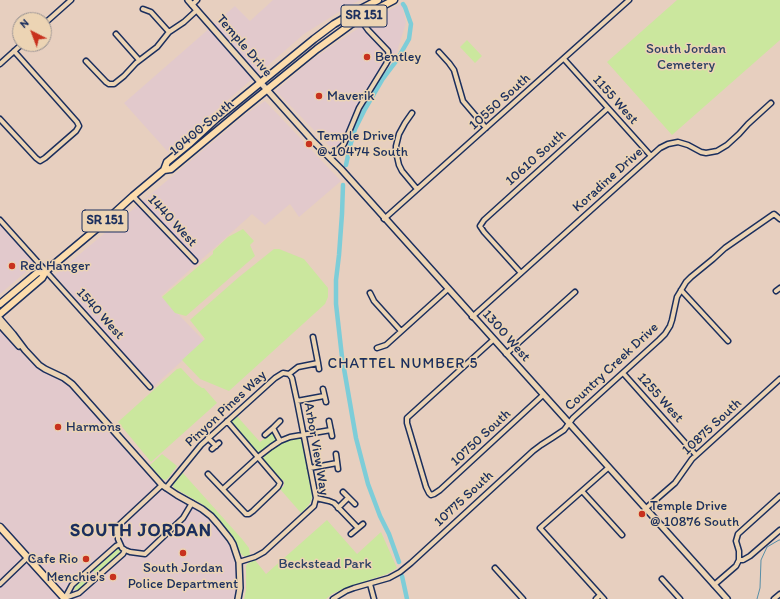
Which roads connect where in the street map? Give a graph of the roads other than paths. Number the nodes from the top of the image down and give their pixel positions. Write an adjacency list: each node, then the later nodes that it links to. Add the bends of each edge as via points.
1 (71, 0): 10 (street)
2 (188, 0): 7 (street, Temple Drive)
3 (197, 0): 7 (street)
4 (378, 0): 20 (main road, 10400 South / SR 151, via 334,24)
5 (394, 0): 11 (main road, SR 151)
6 (629, 0): 16 (street, 10550 South)
7 (192, 5): 9 (street, Temple Drive)
8 (143, 10): 12 (street, via 151,12)
9 (197, 10): 12 (street); 20 (street, Temple Drive)
10 (52, 17)
11 (360, 19): 21 (main road, 10400 South / SR 151, via 335,35); 28 (street, via 388,51 388,58 359,108 344,144)
12 (169, 32): 17 (street, via 157,47)
13 (116, 34): 17 (street)
14 (14, 52): 19 (street); 25 (street, via 79,126 40,161)
15 (439, 52): 26 (street, via 454,70 463,101)
16 (564, 59): 23 (street, 1155 West); 26 (street, 10550 South)
17 (139, 60): 18 (street, via 114,84 108,84)
18 (86, 61)
19 (0, 64)
20 (260, 82): 21 (street, Temple Drive); 29 (main road, 10400 South / SR 151, via 167,162)
21 (267, 90): 28 (street, 1300 West); 29 (main road, 10400 South / SR 151, via 172,169)
22 (771, 103): 27 (street, Koradine Drive, via 722,149 701,152 683,143 672,143)
23 (608, 108): 27 (street, 1155 West); 37 (street, 10610 South, via 480,226)
24 (412, 113): 30 (street, via 399,134 396,152 398,165)
25 (0, 118)
26 (486, 128): 30 (street, 10550 South)
27 (651, 156): 37 (street, Koradine Drive)
28 (330, 158): 32 (street, 1300 West)
29 (164, 170): 31 (main road, SR 151)
30 (417, 189): 32 (street, 10550 South)
31 (133, 196): 35 (street, 1440 West); 36 (main road, SR 151)
32 (384, 219): 38 (street, 1300 West)
33 (780, 219): 39 (street, Country Creek Drive, via 774,214 740,237 691,277)
34 (0, 220): 36 (street, 1540 West)
35 (195, 261)
36 (46, 271): 42 (main road, SR 151, via 35,275); 43 (main road, SR 151, via 42,278); 59 (street, 1540 West)
37 (521, 273): 44 (street, Koradine Drive)
38 (448, 289): 44 (street, 1300 West); 47 (street)
39 (681, 290): 50 (street); 56 (street, Country Creek Drive, via 665,334)
40 (575, 292): 53 (street)
41 (370, 293): 47 (street)
42 (0, 304)
43 (0, 314)
44 (472, 317): 49 (street, 1300 West)
45 (0, 319): 52 (street)
46 (0, 325): 52 (street)
47 (401, 331): 51 (street)
48 (313, 337): 54 (street)
49 (493, 340): 53 (street, 1300 West); 61 (street, 10750 South, via 407,418 426,487 431,495 440,490)
50 (728, 341)
51 (377, 348)
52 (25, 350): 85 (street, via 39,365 72,384)
53 (506, 354): 61 (street, 1300 West)
54 (318, 363): 55 (street); 57 (street, Pinyon Pines Way, via 298,368)
55 (319, 370)
56 (622, 373): 68 (street, Country Creek Drive); 78 (street, 1255 West)
57 (290, 374): 63 (street, Arbor View Way); 65 (street, Pinyon Pines Way, via 283,373 275,378)
58 (780, 380): 78 (street, 10875 South)
59 (150, 387)
60 (323, 389): 62 (street)
61 (543, 395): 68 (street, 1300 West)
62 (324, 396): 63 (street); 64 (street)
63 (297, 401): 72 (street, Arbor View Way)
64 (326, 402)
65 (227, 421): 74 (street, Pinyon Pines Way); 79 (street)
66 (280, 421): 69 (street)
67 (329, 421): 70 (street)
68 (569, 423): 82 (street, 1300 West); 110 (street, 10775 South, via 564,430 533,450 405,568 389,578)
69 (273, 428): 71 (street); 75 (street)
70 (331, 430): 72 (street); 73 (street)
71 (265, 435)
72 (304, 435): 75 (street); 81 (street, Arbor View Way)
73 (332, 436)
74 (208, 438): 76 (street); 85 (street, Pinyon Pines Way)
75 (280, 441): 79 (street)
76 (216, 446)
77 (336, 454): 80 (street)
78 (696, 455): 95 (street, 10875 South, via 675,483)
79 (258, 457): 86 (street); 86 (street, via 280,483 253,511 246,514)
80 (337, 463): 81 (street); 83 (street)
81 (310, 468): 90 (street, Arbor View Way)
82 (608, 468): 87 (street); 95 (street, 1300 West)
83 (338, 469)
84 (208, 474): 86 (street)
85 (164, 486): 92 (street); 102 (street, Pinyon Pines Way, via 118,526)
86 (223, 489)
87 (582, 491): 101 (street); 113 (street, via 540,528)
88 (343, 492): 91 (street)
89 (780, 496): 105 (street, via 738,534 736,541)
90 (316, 498): 94 (street, via 334,503); 106 (street, Arbor View Way, via 314,506 264,552)
91 (348, 498): 93 (street); 94 (street)
92 (192, 503): 103 (street, via 183,518 145,554); 106 (street, via 211,516 225,532 233,544)
93 (355, 504)
94 (338, 508): 98 (street)
95 (645, 509): 111 (street, 1300 West)
96 (363, 524): 98 (street)
97 (0, 526): 104 (main road)
98 (358, 528): 100 (street)
99 (780, 530): 105 (street, via 750,556)
100 (351, 534)
101 (622, 535)
102 (120, 544): 103 (street); 114 (street, via 72,585)
103 (126, 550): 114 (street, via 79,593)
104 (28, 557): 109 (street); 114 (main road)
105 (739, 560): 111 (street, via 736,566)
106 (239, 562): 115 (street)
107 (495, 568): 118 (street)
108 (662, 579): 121 (street)
109 (0, 584)
110 (370, 584): 116 (street, 10775 South); 117 (street)
111 (714, 585): 122 (street, 1300 West)
112 (780, 594): 123 (street)
113 (600, 595): 119 (street); 120 (street)
114 (65, 599)
115 (238, 599)
116 (333, 599)
117 (374, 599)
118 (523, 599)
119 (596, 599)
120 (604, 599)
121 (680, 599)
122 (726, 599)
123 (774, 599)

